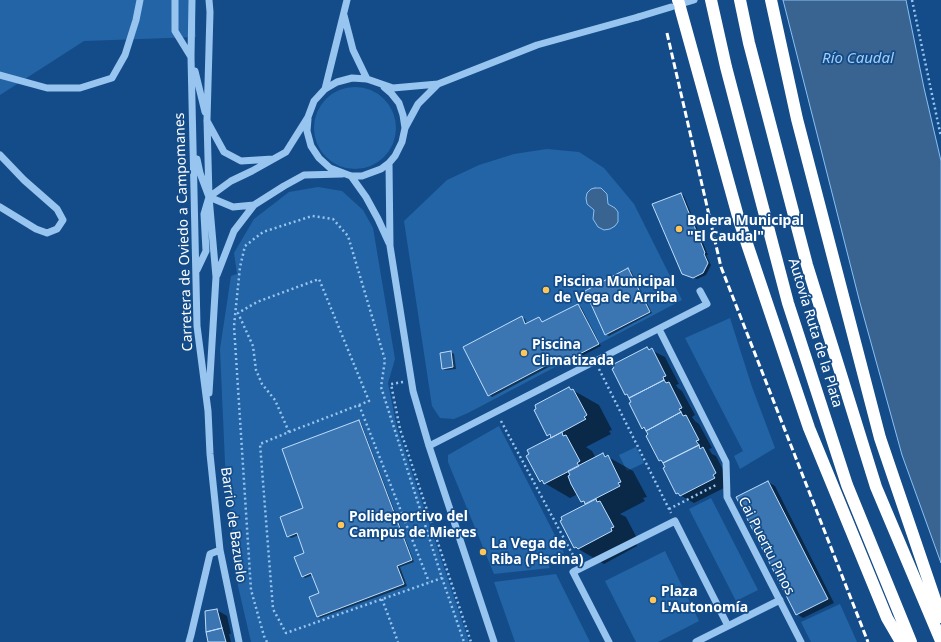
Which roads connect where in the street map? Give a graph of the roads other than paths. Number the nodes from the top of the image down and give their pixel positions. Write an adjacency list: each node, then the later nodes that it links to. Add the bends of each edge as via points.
1 (140, 0): 13 (street, via 125,55 112,78 80,88 47,88)
2 (175, 0): 12 (street, via 175,31)
3 (192, 0): 12 (street, Carretera de Oviedo a Campomanes)
4 (209, 0): 19 (street, Carretera de Oviedo a Campomanes)
5 (347, 0): 11 (street)
6 (693, 0): 10 (street)
7 (711, 0): 48 (highway, Autovía Ruta de la Plata, via 788,303 847,486)
8 (740, 0): 40 (highway, Autovía Ruta de la Plata, via 807,265 876,487)
9 (771, 0): 38 (highway, via 797,119 880,438)
10 (676, 4): 16 (street, bridge, via 537,45); 47 (highway, via 739,220 809,428 887,618)
11 (344, 14): 14 (street, via 353,50); 17 (street)
12 (191, 57): 19 (street); 21 (street, Carretera de Oviedo a Campomanes)
13 (0, 75)
14 (367, 79): 15 (street); 17 (street, via 352,78)
15 (381, 84): 16 (street, via 393,88); 20 (street, via 399,103)
16 (438, 84): 20 (street, via 418,104)
17 (325, 89): 18 (street, via 314,101)
18 (308, 117): 23 (street, via 286,152); 25 (street, via 307,131 311,146 319,158 330,168)
19 (207, 120): 23 (street, via 224,152 241,161); 26 (street, Carretera de Oviedo a Campomanes)
20 (405, 128): 24 (street, via 402,142)
21 (194, 138): 26 (street, via 200,173); 30 (street, Carretera de Oviedo a Campomanes)
22 (0, 155): 28 (street, via 57,209 63,220 57,229 47,233)
23 (275, 159): 26 (street, via 231,181)
24 (389, 163): 25 (street, via 362,176); 29 (street)
25 (347, 175): 27 (street, via 304,175); 29 (street, via 366,197)
26 (210, 197): 27 (street, via 233,208); 30 (street, via 204,214 206,251); 31 (street, Carretera de Oviedo a Campomanes)
27 (254, 205): 31 (street, via 234,231)
28 (0, 207)
29 (390, 246): 35 (street, via 411,380)
30 (196, 272): 34 (street, Carretera de Oviedo a Campomanes, via 197,326)
31 (216, 278): 34 (street, Carretera de Oviedo a Campomanes)
32 (700, 291): 33 (street, via 707,304)
33 (659, 329): 35 (street); 37 (street, Cai Puertu Pinos, via 726,462 727,497)
34 (208, 411): 36 (street, Barrio de Bazuelo)
35 (429, 446): 43 (street)
36 (220, 550): 41 (street, via 210,554); 42 (street, Barrio de Bazuelo)
37 (780, 600): 39 (street); 46 (street, Cai Puertu Pinos)
38 (941, 617)
39 (728, 626): 44 (street, via 675,521 573,572); 45 (street)
40 (941, 641)
41 (188, 642)
42 (239, 642)
43 (494, 642)
44 (609, 642)
45 (696, 642)
46 (801, 642)
47 (901, 642)
48 (911, 642)

